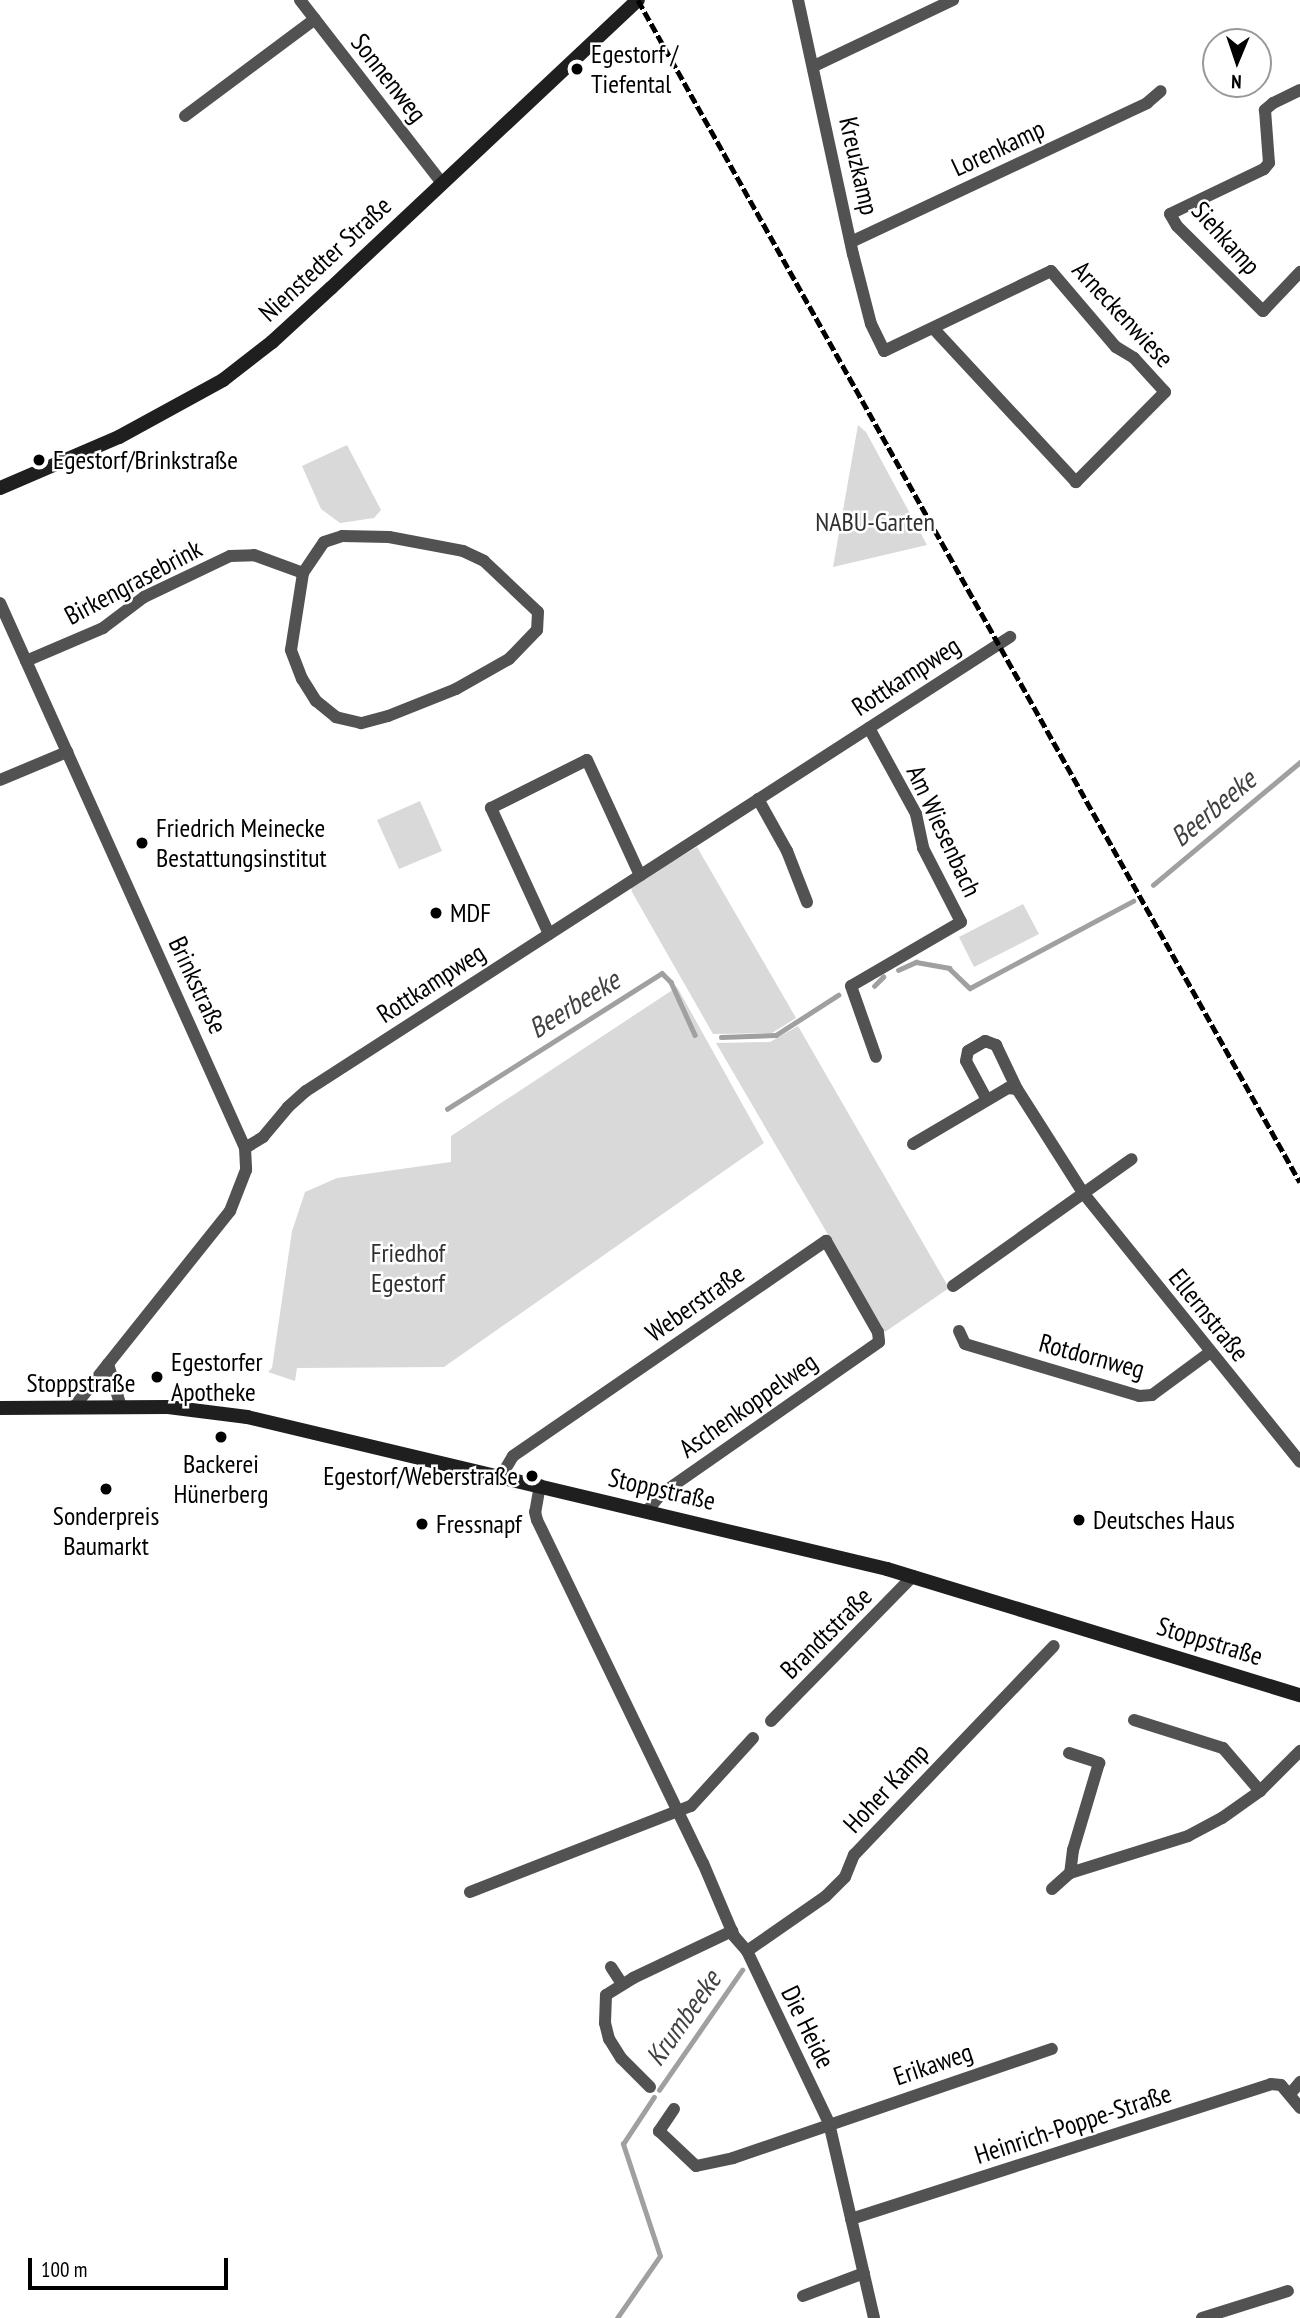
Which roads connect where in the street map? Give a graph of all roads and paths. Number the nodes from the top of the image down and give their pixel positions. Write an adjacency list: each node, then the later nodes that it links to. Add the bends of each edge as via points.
1 (300, 0): 6 (street, Sonnenweg)
2 (638, 0): 5 (main road, Nienstedter Straße)
3 (798, 0): 7 (street, Kreuzkamp)
4 (953, 0): 7 (street)
5 (623, 5): 11 (main road, Nienstedter Straße)
6 (314, 19): 10 (street); 11 (street, Sonnenweg)
7 (814, 66): 12 (street, Kreuzkamp)
8 (1300, 90): 13 (street, Siehkamp, via 1265,110 1269,163 1264,170 1170,214 1263,311)
9 (1161, 91): 12 (street, Lorenkamp, via 1147,103)
10 (185, 116)
11 (442, 183): 16 (main road, Nienstedter Straße, via 272,342 223,380 129,432)
12 (853, 241): 15 (street, Kreuzkamp, via 870,324)
13 (1300, 272)
14 (933, 328): 14 (street, Arneckenwiese, via 1076,482 1165,392 1134,358 1116,347 1051,271); 15 (street, Arneckenwiese, via 884,351)
15 (878, 340)
16 (0, 488)
17 (303, 573): 17 (street, via 324,542 342,536 389,537 463,551 484,561 538,612 537,630 509,659 456,689 388,716 361,723 348,720 336,717 316,701 291,650); 20 (street, Birkengrasebrink, via 254,555 230,556 144,597 103,628)
18 (0, 603): 20 (street, Brinkstraße)
19 (1010, 637): 21 (street, Rottkampweg)
20 (26, 661): 22 (street, Brinkstraße)
21 (869, 728): 24 (street, Rottkampweg); 28 (street, Am Wiesenbach, via 916,814 923,848 961,922 850,986)
22 (67, 752): 23 (street); 32 (street, Brinkstraße)
23 (0, 780)
24 (758, 799): 25 (street, Rottkampweg); 26 (street, via 787,850)
25 (640, 875): 27 (street, Rottkampweg); 27 (street, via 587,761 491,808)
26 (807, 902)
27 (549, 934): 32 (street, Rottkampweg, via 306,1091 263,1136)
28 (876, 1057)
29 (1017, 1089): 30 (street, via 1008,1088); 30 (street, Ellernstraße, via 996,1045 985,1041 968,1051 966,1061); 34 (street, Ellernstraße)
30 (987, 1100): 31 (street)
31 (913, 1144)
32 (244, 1148): 39 (street, Brinkstraße, via 246,1170 230,1211)
33 (1132, 1159): 34 (street)
34 (1084, 1194): 35 (street); 38 (street, Ellernstraße)
35 (953, 1286)
36 (959, 1331): 38 (street, Rotdornweg, via 965,1344 1139,1396 1152,1395)
37 (879, 1342): 44 (street, Weberstraße, via 878,1332 826,1241 513,1456); 46 (street, Aschenkoppelweg, via 661,1494)
38 (1209, 1353): 43 (street, Ellernstraße)
39 (108, 1364): 40 (street, Brinkstraße); 41 (street)
40 (74, 1407): 41 (main road, Stoppstraße); 42 (main road, Stoppstraße)
41 (121, 1407): 44 (main road, Stoppstraße, via 231,1413)
42 (0, 1408)
43 (1300, 1462)
44 (501, 1476): 45 (main road, Stoppstraße)
45 (540, 1485): 46 (main road, Stoppstraße); 56 (street, Die Heide, via 537,1520)
46 (647, 1511): 47 (main road, Stoppstraße)
47 (913, 1576): 49 (main road, Stoppstraße); 51 (street, Brandtstraße)
48 (1054, 1646): 61 (street, Hoher Kamp, via 854,1855 845,1877 826,1896)
49 (1300, 1695)
50 (1134, 1720): 55 (street, via 1223,1748)
51 (771, 1721)
52 (753, 1738): 56 (street, via 691,1806)
53 (1300, 1751): 55 (street)
54 (1069, 1753): 57 (street, via 1099,1763)
55 (1260, 1791): 57 (street, via 1188,1836)
56 (678, 1812): 59 (street); 60 (street, Die Heide)
57 (1070, 1873): 58 (street)
58 (1052, 1889)
59 (470, 1892)
60 (732, 1931): 61 (street, Die Heide); 63 (street)
61 (747, 1951): 70 (street, Die Heide)
62 (611, 1967): 63 (street)
63 (622, 1984): 66 (street, via 606,1995 609,2039)
64 (1052, 2049): 70 (street, Erikaweg)
65 (1300, 2082): 67 (street)
66 (650, 2087)
67 (1290, 2094): 68 (street); 71 (street, Heinrich-Poppe-Straße, via 1281,2085 1271,2084)
68 (1300, 2108)
69 (674, 2109): 70 (street, Erikaweg, via 659,2131 696,2166 733,2158)
70 (829, 2123): 71 (street, Die Heide)
71 (852, 2219): 72 (street, Die Heide)
72 (864, 2273): 74 (street); 75 (street, Die Heide)
73 (1288, 2291): 76 (street)
74 (803, 2296)
75 (874, 2318)
76 (1202, 2318)

